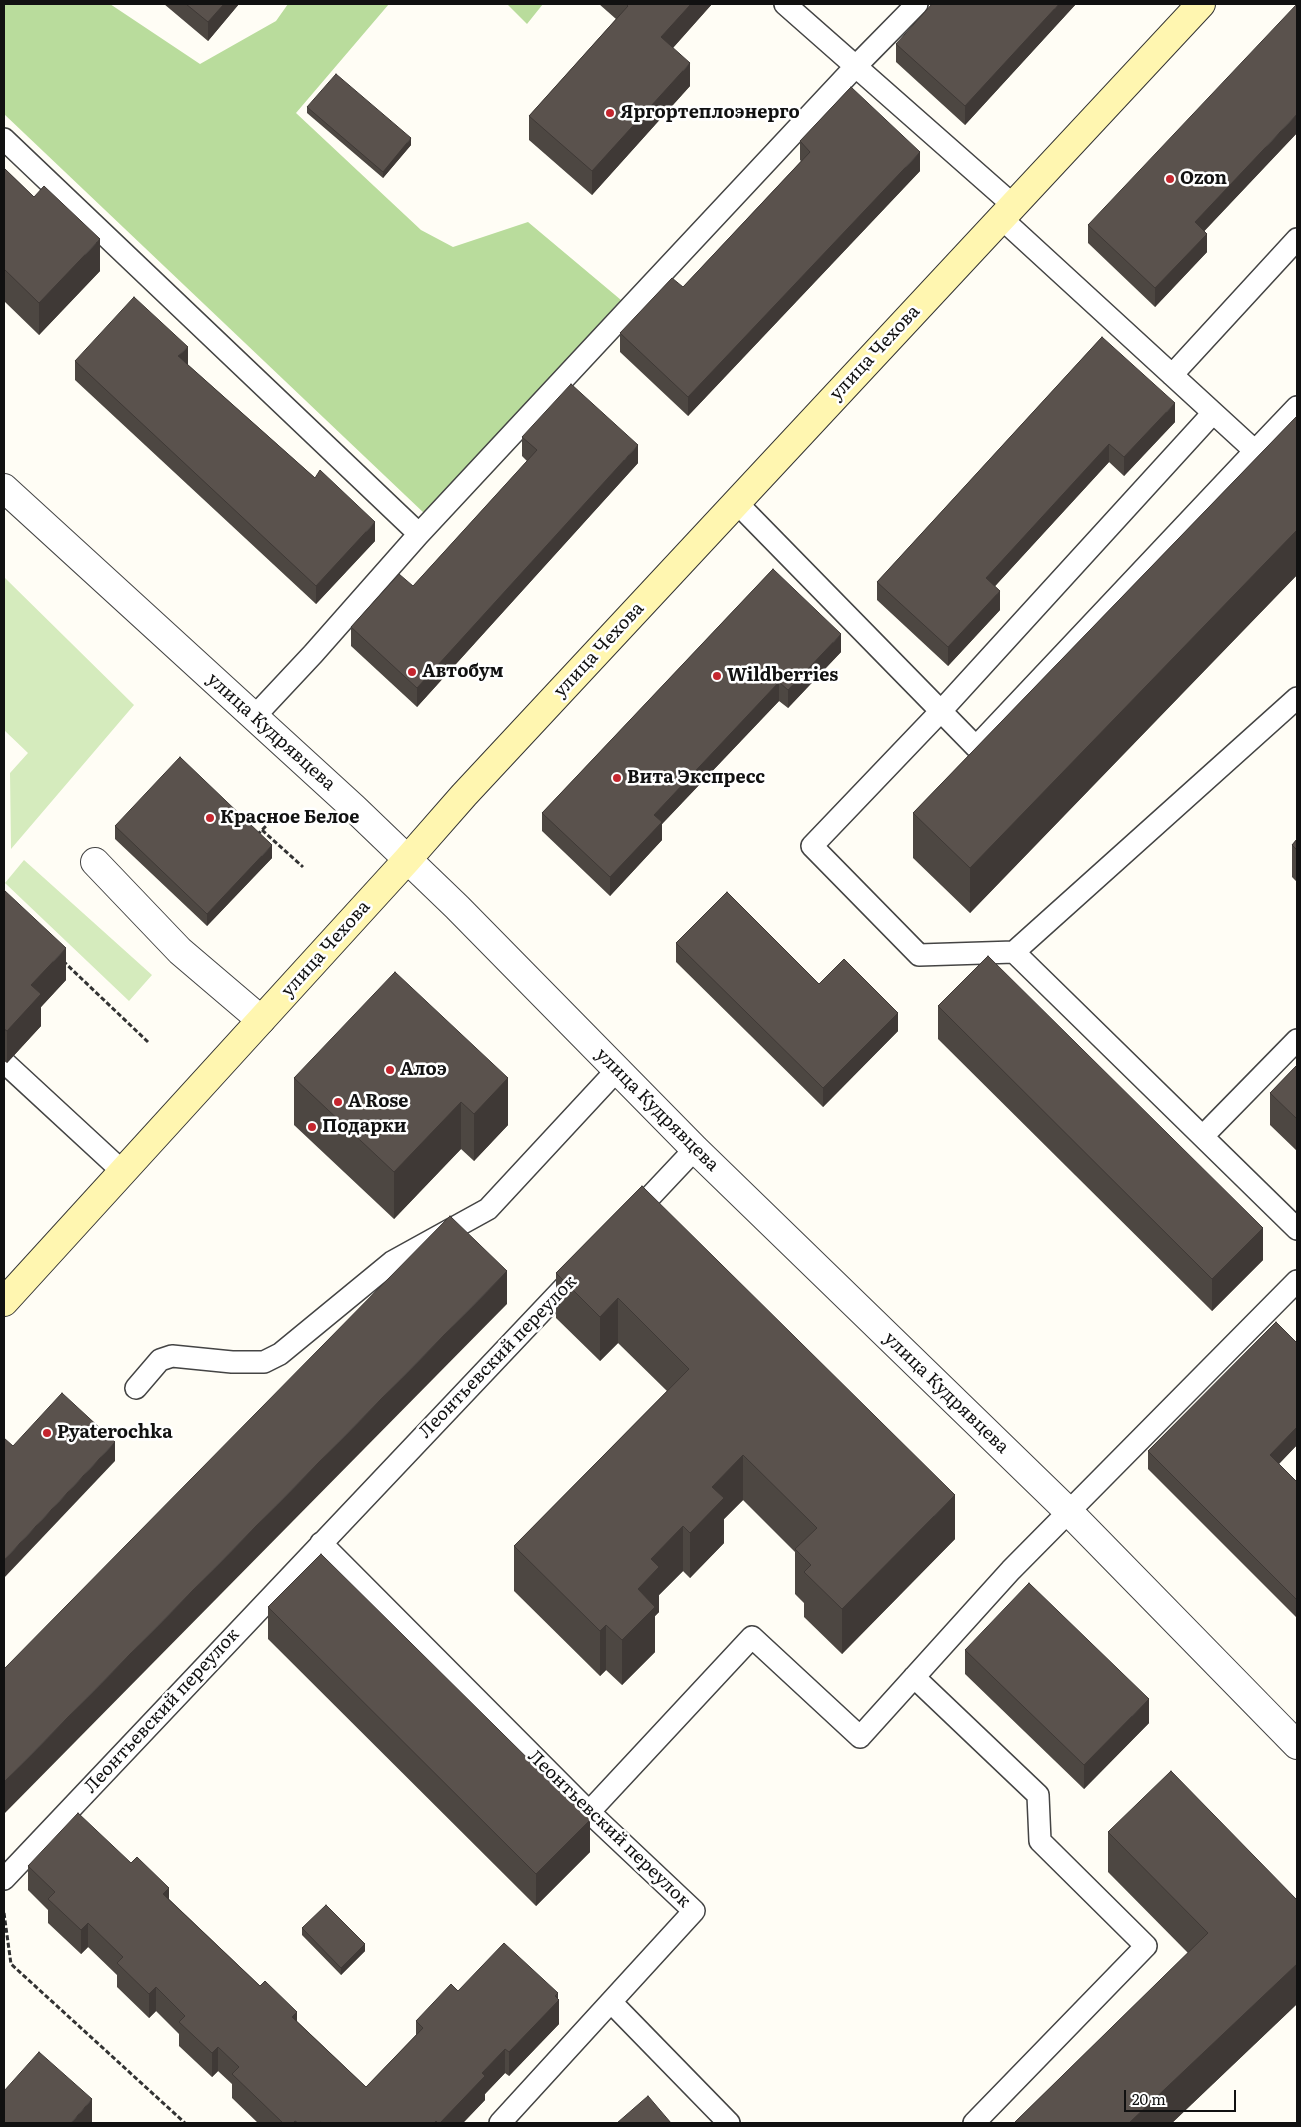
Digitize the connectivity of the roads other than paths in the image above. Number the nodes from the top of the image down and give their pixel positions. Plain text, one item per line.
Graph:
1 (785, 4) edge
2 (918, 4) edge
3 (1201, 4) edge
4 (856, 66) junction
5 (4, 139) edge
6 (1007, 212) junction
7 (1297, 239) edge
8 (1172, 375) junction
9 (1297, 407) edge
10 (1213, 413) junction
11 (1255, 451) junction
12 (4, 488) edge
13 (736, 502) junction
14 (419, 534) junction
15 (1297, 698) edge
16 (941, 711) junction
17 (254, 717) junction
18 (407, 860) junction
19 (95, 862) dead end
20 (1014, 952) junction
21 (261, 1020) junction
22 (1297, 1040) edge
23 (4, 1062) edge
24 (617, 1070) junction
25 (1203, 1136) junction
26 (695, 1149) junction
27 (122, 1172) junction
28 (1297, 1229) edge
29 (616, 1232) edge
30 (589, 1261) edge
31 (1297, 1282) edge
32 (4, 1302) edge
33 (136, 1388) dead end
34 (1068, 1511) junction
35 (321, 1543) junction
36 (914, 1677) junction
37 (1297, 1745) edge
38 (588, 1812) junction
39 (4, 1879) edge
40 (611, 2002) junction
41 (500, 2123) edge
42 (729, 2123) edge
43 (974, 2123) edge

1 - 4 lane
2 - 4 lane
3 - 6 street, улица Чехова
4 - 6 lane
4 - 14 lane
5 - 14 lane
6 - 8 lane
6 - 13 street, улица Чехова
7 - 8 lane
8 - 10 lane
9 - 11 lane
10 - 11 lane
10 - 16 lane
11 - 16 lane
12 - 17 street, улица Кудрявцева
13 - 16 lane
13 - 18 street, улица Чехова
14 - 17 lane
15 - 20 lane
16 - 20 lane
17 - 18 street, улица Кудрявцева
18 - 21 street, улица Чехова
18 - 24 street, улица Кудрявцева
19 - 21 street
20 - 25 lane
21 - 27 street, улица Чехова
22 - 25 lane
23 - 27 lane
24 - 26 street, улица Кудрявцева
24 - 33 lane
25 - 28 lane
26 - 29 lane
26 - 34 street, улица Кудрявцева
27 - 32 street, улица Чехова
30 - 35 lane, Леонтьевский переулок
31 - 34 lane
34 - 36 lane
34 - 37 street, улица Кудрявцева
35 - 38 lane, Леонтьевский переулок
35 - 39 lane, Леонтьевский переулок
36 - 38 lane
36 - 43 lane
38 - 40 lane, Леонтьевский переулок
40 - 41 lane, Леонтьевский переулок
40 - 42 lane

